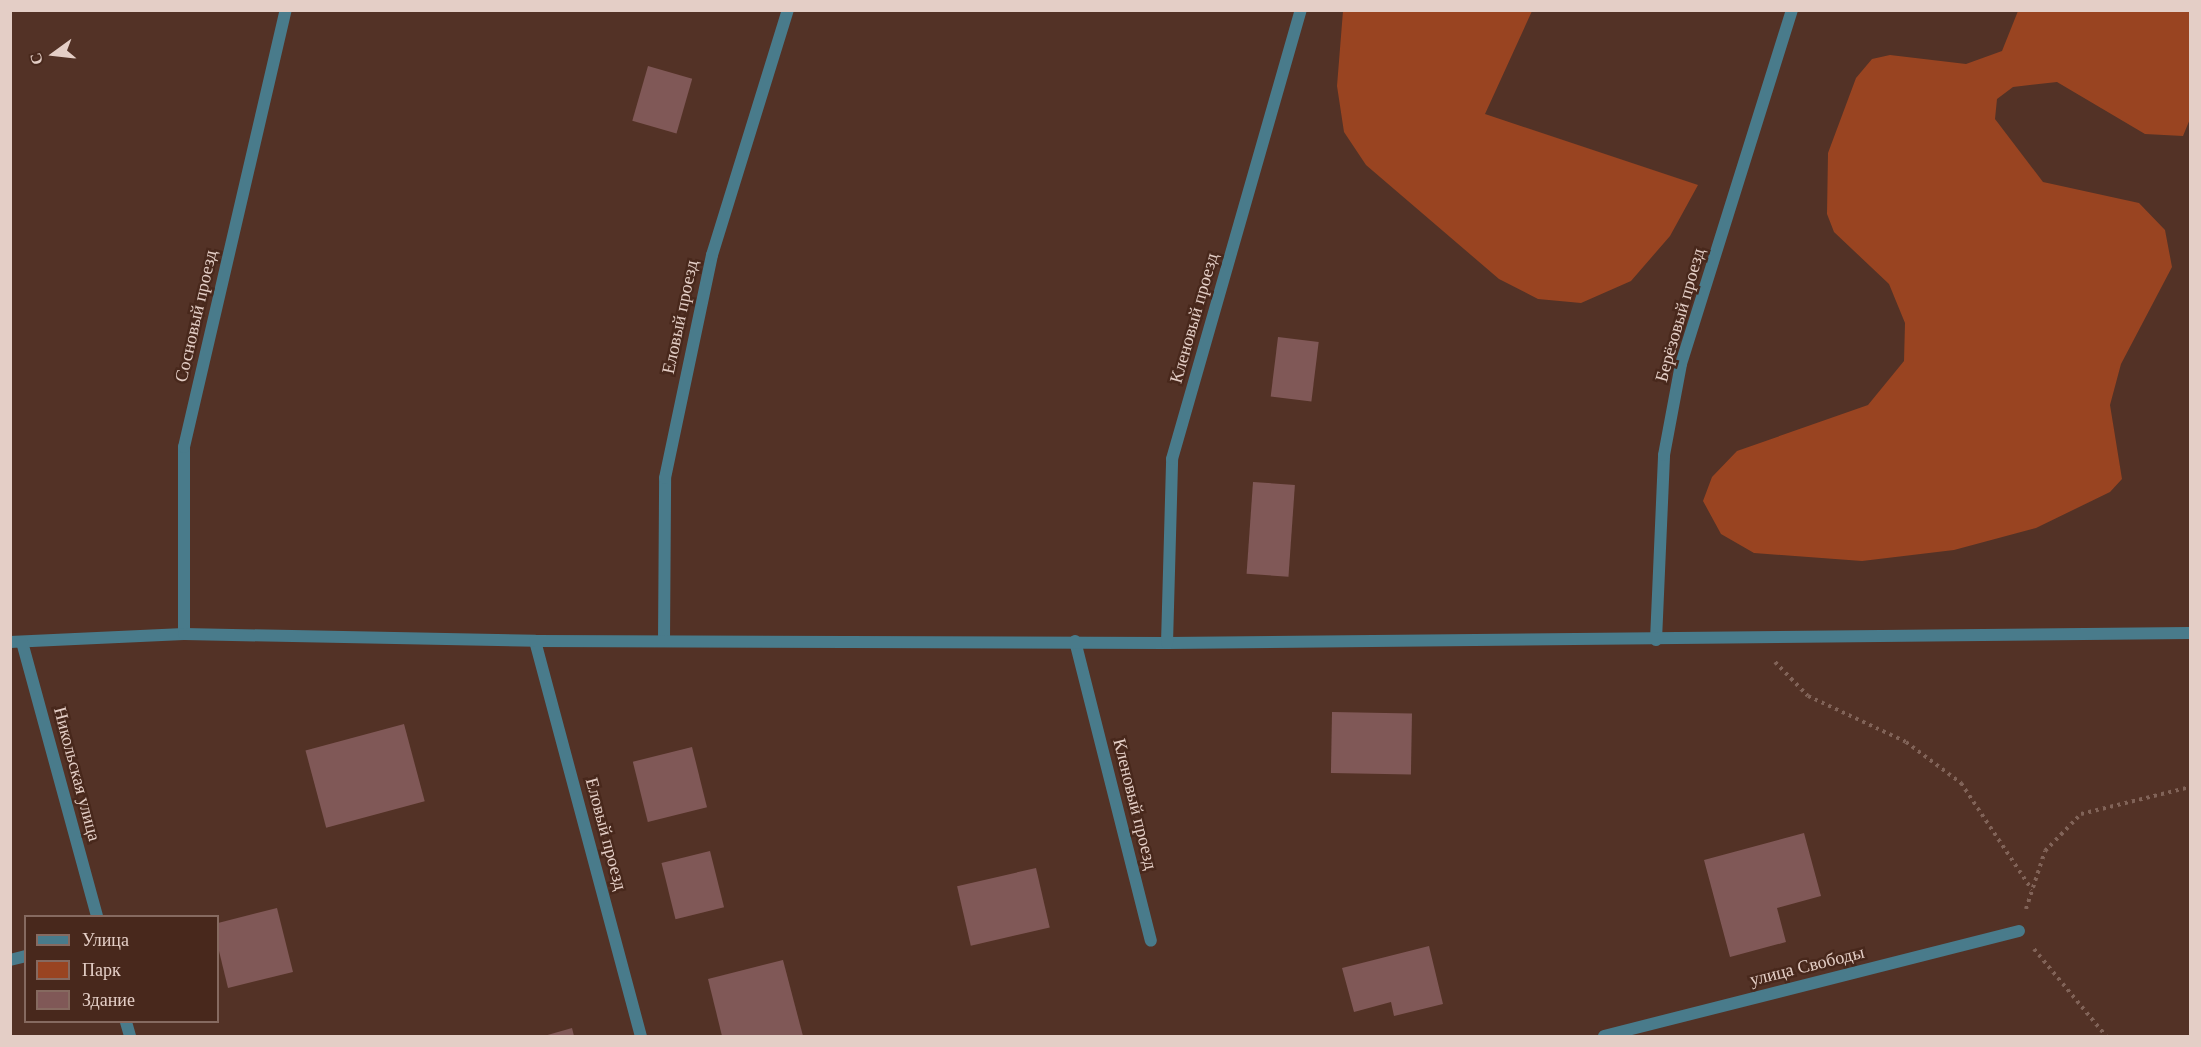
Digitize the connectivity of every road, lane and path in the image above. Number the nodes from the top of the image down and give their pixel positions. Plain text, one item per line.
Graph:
1 (788, 10) edge
2 (1301, 10) edge
3 (1792, 10) edge
4 (283, 13) edge
5 (2190, 633) edge
6 (184, 634) junction
7 (1752, 639) junction
8 (664, 640) junction
9 (1656, 640) junction
10 (535, 641) junction
11 (1075, 641) junction
12 (16, 642) edge
13 (1167, 643) junction
14 (2190, 787) edge
15 (2032, 890) junction
16 (98, 915) edge
17 (2019, 931) junction
18 (1151, 941) dead end
19 (641, 1036) edge
20 (1604, 1036) edge
21 (2106, 1036) edge

1 - 8 street, Еловый проезд
2 - 13 street, Кленовый проезд
3 - 9 street, Берёзовый проезд
4 - 6 street, Сосновый проезд
5 - 7 street
6 - 10 street
6 - 12 street
7 - 9 street
7 - 15 path
8 - 10 street
8 - 11 street
9 - 13 street
10 - 19 street, Еловый проезд
11 - 13 street
11 - 18 street, Кленовый проезд
12 - 16 street, Никольская улица
14 - 15 path
15 - 17 path
17 - 20 street, улица Свободы
17 - 21 path

